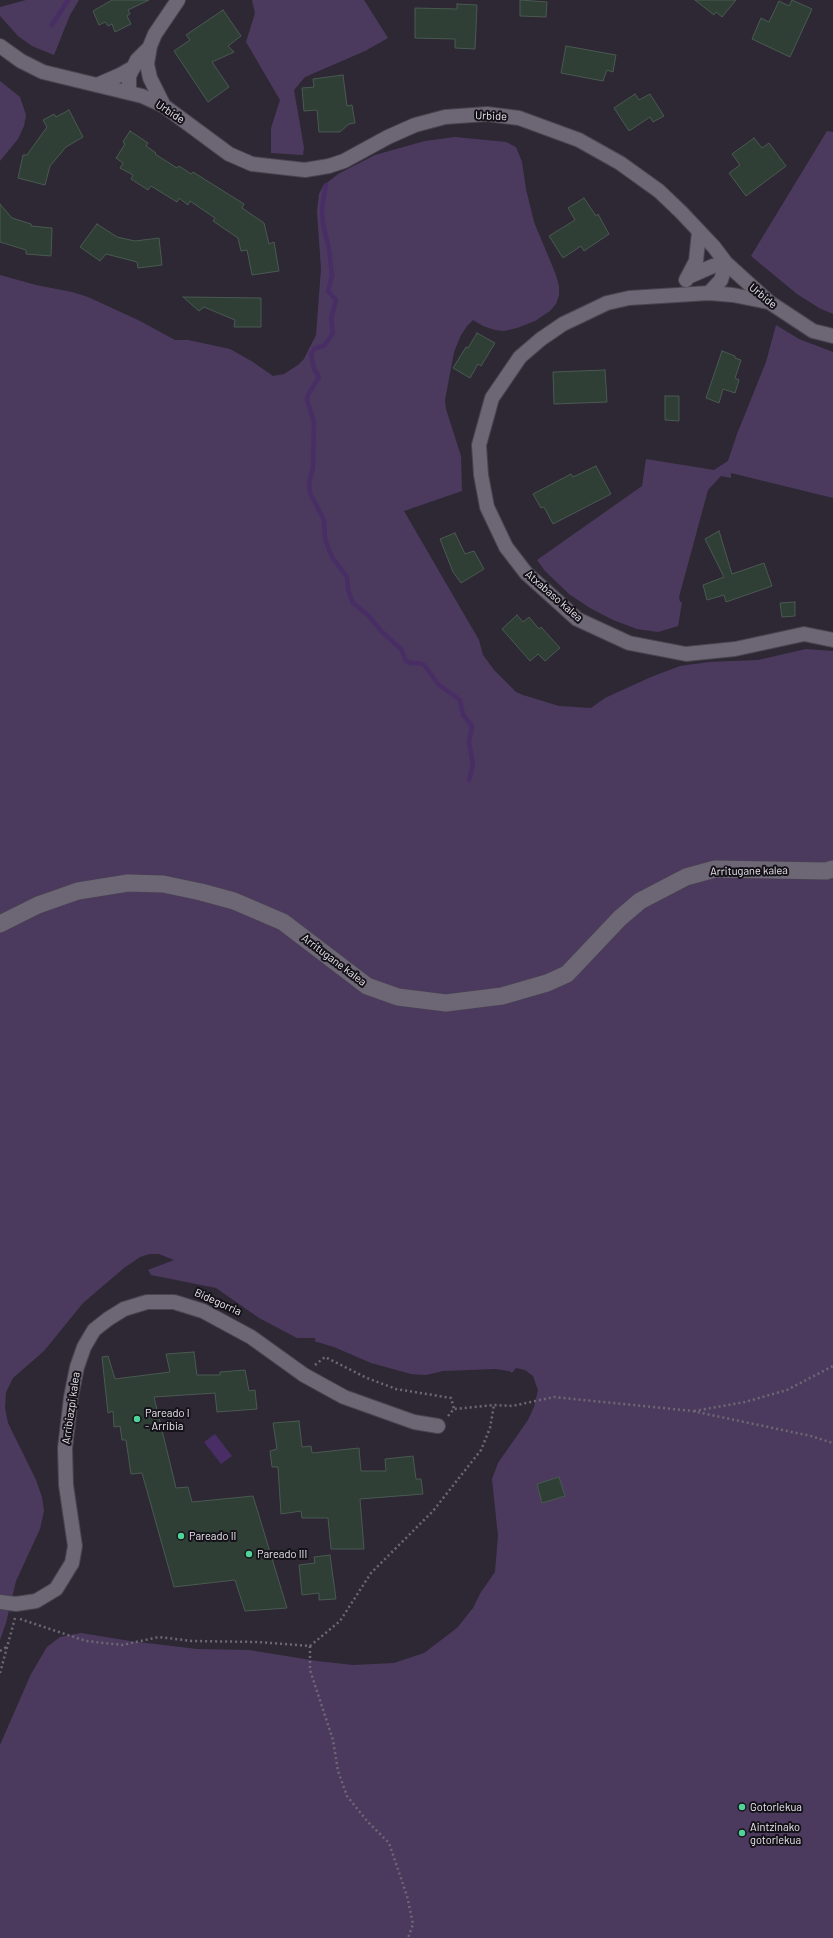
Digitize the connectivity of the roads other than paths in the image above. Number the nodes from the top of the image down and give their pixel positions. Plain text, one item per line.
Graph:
1 (178, 0) edge
2 (0, 46) edge
3 (150, 46) junction
4 (134, 67) junction
5 (149, 70) junction
6 (102, 85) junction
7 (129, 92) junction
8 (164, 106) junction
9 (699, 232) junction
10 (726, 263) junction
11 (688, 277) junction
12 (709, 293) junction
13 (671, 294) junction
14 (769, 302) junction
15 (833, 336) edge
16 (833, 640) edge
17 (833, 869) edge
18 (0, 924) edge
19 (438, 1426) dead end
20 (0, 1602) edge

1 - 3 street
2 - 6 street, Urbide
3 - 4 street
3 - 5 street
4 - 6 street
4 - 7 street
5 - 7 street
5 - 8 street
6 - 7 street, Urbide
7 - 8 street, Urbide
8 - 9 street, Urbide
9 - 10 street, Urbide
9 - 11 street
10 - 11 street
10 - 12 street
10 - 14 street, Urbide
11 - 13 street
12 - 13 street, Atxabaso kalea
12 - 14 street, Atxabaso kalea
13 - 16 street, Atxabaso kalea
14 - 15 street, Urbide
17 - 18 street, Arritugane kalea
19 - 20 street, Arribiazpi kalea

